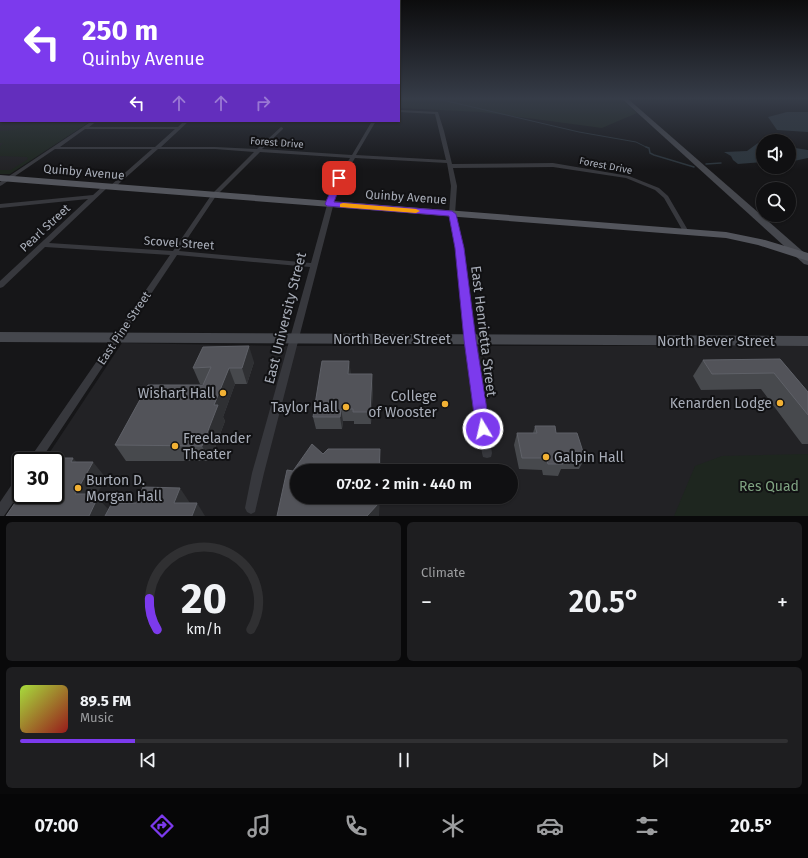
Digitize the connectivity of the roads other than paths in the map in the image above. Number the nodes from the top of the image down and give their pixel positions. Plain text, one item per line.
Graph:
1 (93, 122) edge
2 (186, 122) edge
3 (373, 122) edge
4 (440, 122) edge
5 (652, 122) edge
6 (84, 128) junction
7 (179, 128) junction
8 (281, 128) dead end
9 (55, 148) junction
10 (158, 148) junction
11 (258, 150) junction
12 (351, 156) junction
13 (449, 164) junction
14 (5, 178) edge
15 (0, 184) edge
16 (108, 187) junction
17 (214, 195) junction
18 (94, 197) junction
19 (329, 204) junction
20 (0, 206) edge
21 (452, 214) junction
22 (686, 232) junction
23 (44, 245) junction
24 (173, 253) junction
25 (797, 253) junction
26 (808, 257) edge
27 (808, 262) edge
28 (312, 265) junction
29 (0, 277) edge
30 (8, 277) junction
31 (0, 285) edge
32 (0, 337) edge
33 (118, 337) junction
34 (294, 338) junction
35 (470, 340) junction
36 (808, 341) edge
37 (40, 452) edge
38 (487, 453) dead end
39 (12, 494) edge
40 (251, 508) dead end
41 (0, 512) edge

1 - 6 street
2 - 7 street, Pearl Street
3 - 12 street, East University Street
4 - 13 street, East Henrietta Street
5 - 25 main road
6 - 7 street
6 - 9 street
7 - 10 street, Pearl Street
8 - 11 street, East Pine Street
9 - 10 street, Forest Drive
9 - 14 street
10 - 11 street, Forest Drive
10 - 16 street, Pearl Street
11 - 12 street, Forest Drive
11 - 17 street, East Pine Street
12 - 13 street, Forest Drive
12 - 19 street, East University Street
13 - 21 street, East Henrietta Street
13 - 22 street, Forest Drive
14 - 15 street
14 - 16 main road, Quinby Avenue
16 - 17 main road, Quinby Avenue
16 - 18 street, Pearl Street
17 - 19 main road, Quinby Avenue
17 - 24 street, East Pine Street
18 - 20 street
18 - 23 street, Pearl Street
19 - 21 main road, Quinby Avenue
19 - 28 street, East University Street
21 - 22 main road, Quinby Avenue
21 - 35 street, East Henrietta Street
22 - 25 main road, Quinby Avenue
23 - 24 street, Scovel Street
23 - 30 street, Pearl Street
24 - 28 street, Scovel Street
24 - 33 street, East Pine Street
25 - 26 main road, Quinby Avenue
25 - 27 main road
28 - 34 street, East University Street
29 - 30 street
30 - 31 street, Pearl Street
32 - 33 main road, North Bever Street
33 - 34 main road, North Bever Street
33 - 37 street, East Pine Street
34 - 35 main road, North Bever Street
34 - 40 street, East University Street
35 - 36 main road, North Bever Street
35 - 38 street, East Henrietta Street
39 - 41 street

